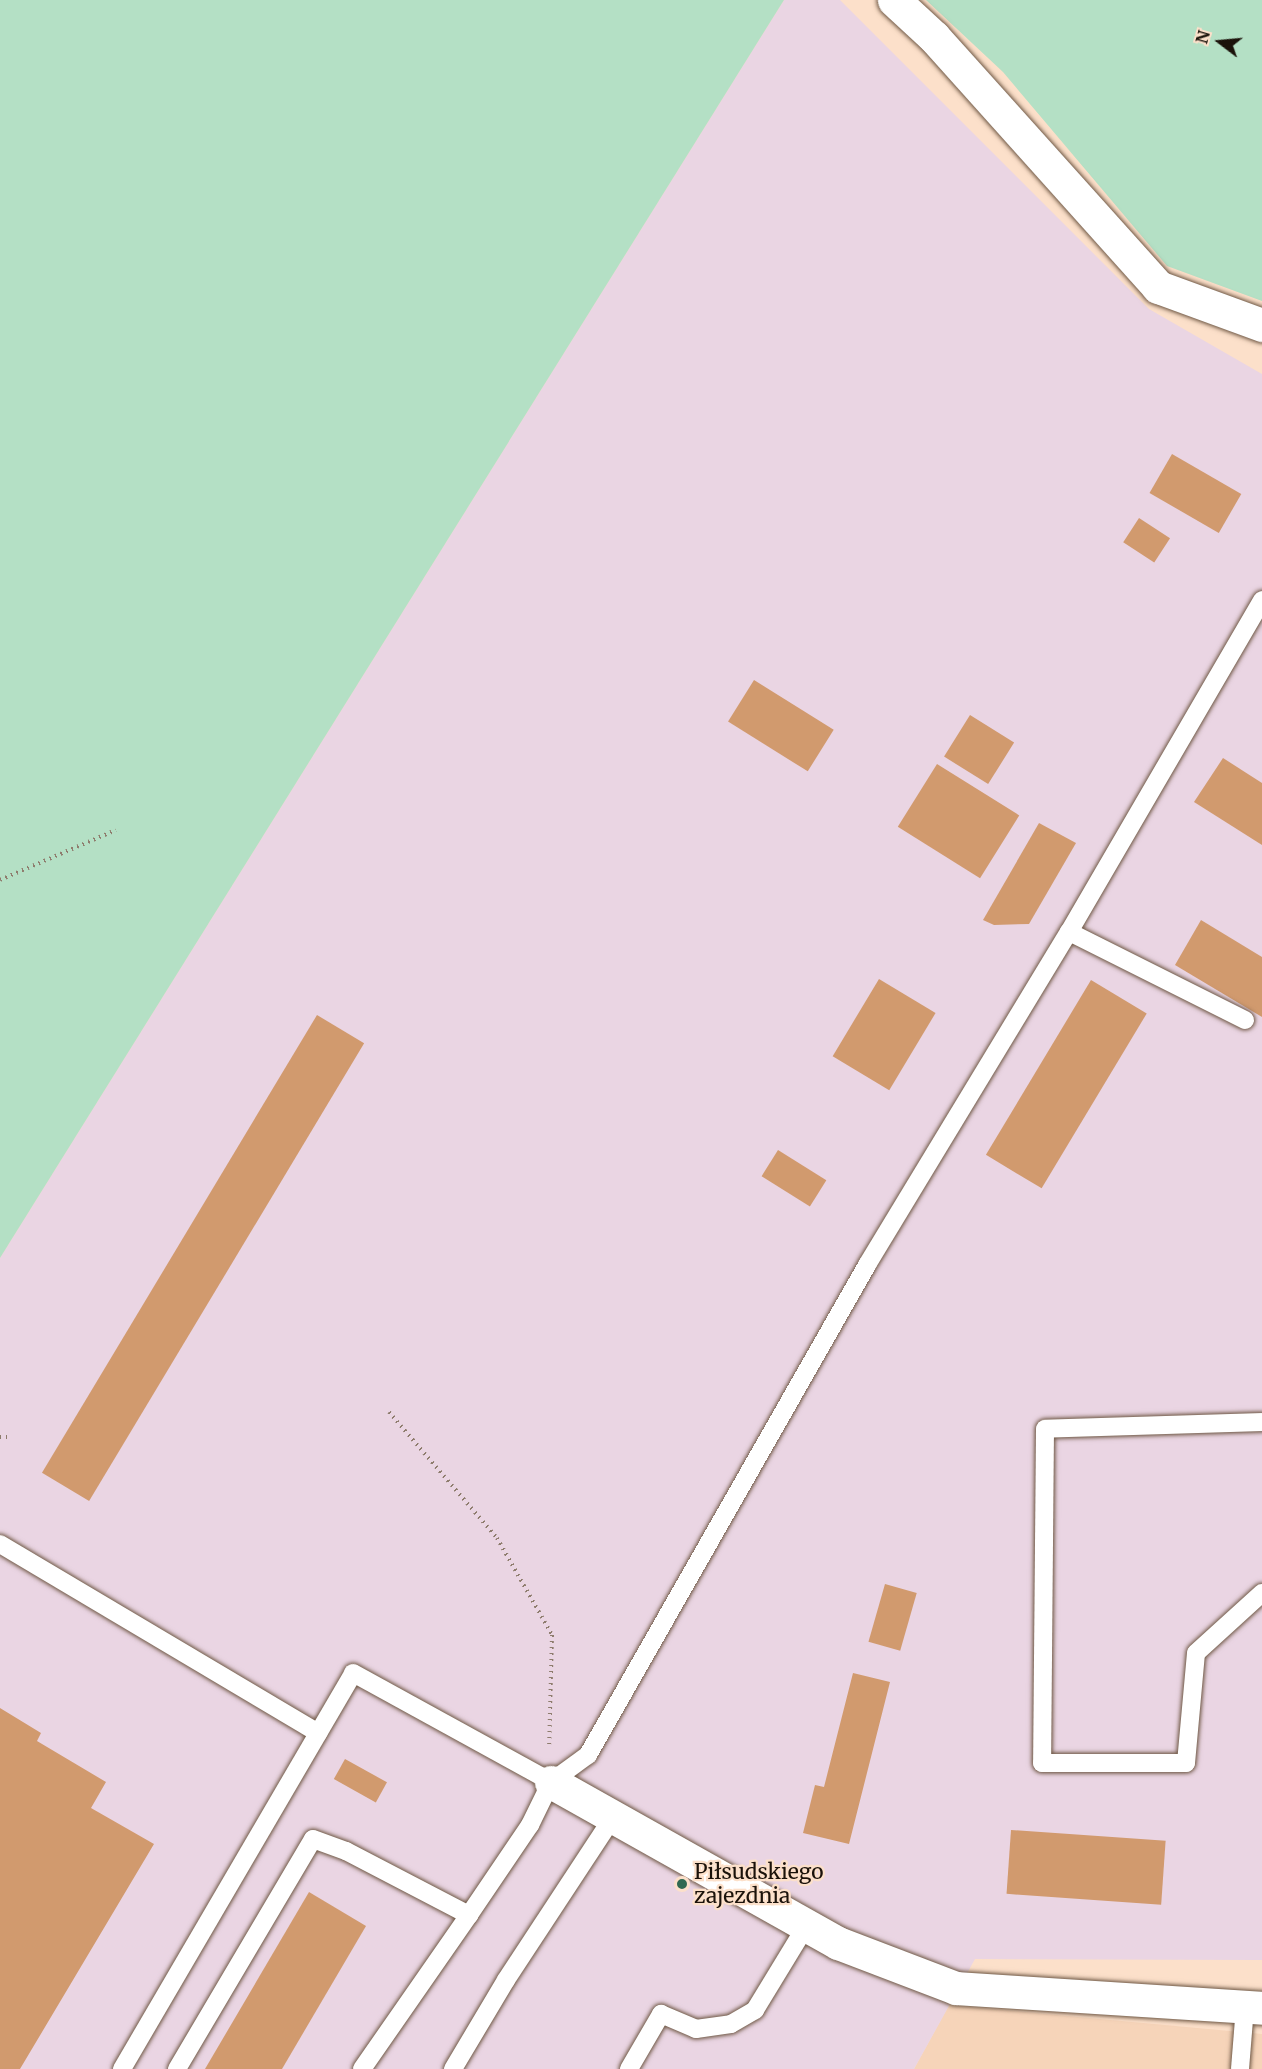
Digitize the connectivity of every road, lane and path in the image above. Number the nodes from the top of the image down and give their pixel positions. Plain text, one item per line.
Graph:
1 (894, 0) edge
2 (1262, 325) edge
3 (1262, 600) edge
4 (116, 830) dead end
5 (0, 880) edge
6 (1069, 932) junction
7 (1245, 1020) dead end
8 (389, 1412) dead end
9 (1262, 1422) edge
10 (0, 1437) edge
11 (9, 1437) dead end
12 (0, 1544) edge
13 (1262, 1593) edge
14 (318, 1733) junction
15 (551, 1782) junction
16 (613, 1817) junction
17 (470, 1916) junction
18 (806, 1926) junction
19 (1253, 2007) edge
20 (122, 2069) edge
21 (177, 2069) edge
22 (362, 2069) edge
23 (453, 2069) edge
24 (628, 2069) edge
25 (1240, 2069) edge

1 - 2 street
3 - 6 lane
4 - 5 path
6 - 7 lane
6 - 15 lane
8 - 15 path
9 - 13 lane
10 - 11 path
12 - 14 lane
14 - 15 lane
14 - 20 lane
15 - 16 street
15 - 17 lane
16 - 18 street
16 - 23 lane
17 - 21 lane
17 - 22 lane
18 - 19 street
18 - 24 lane
19 - 25 lane

